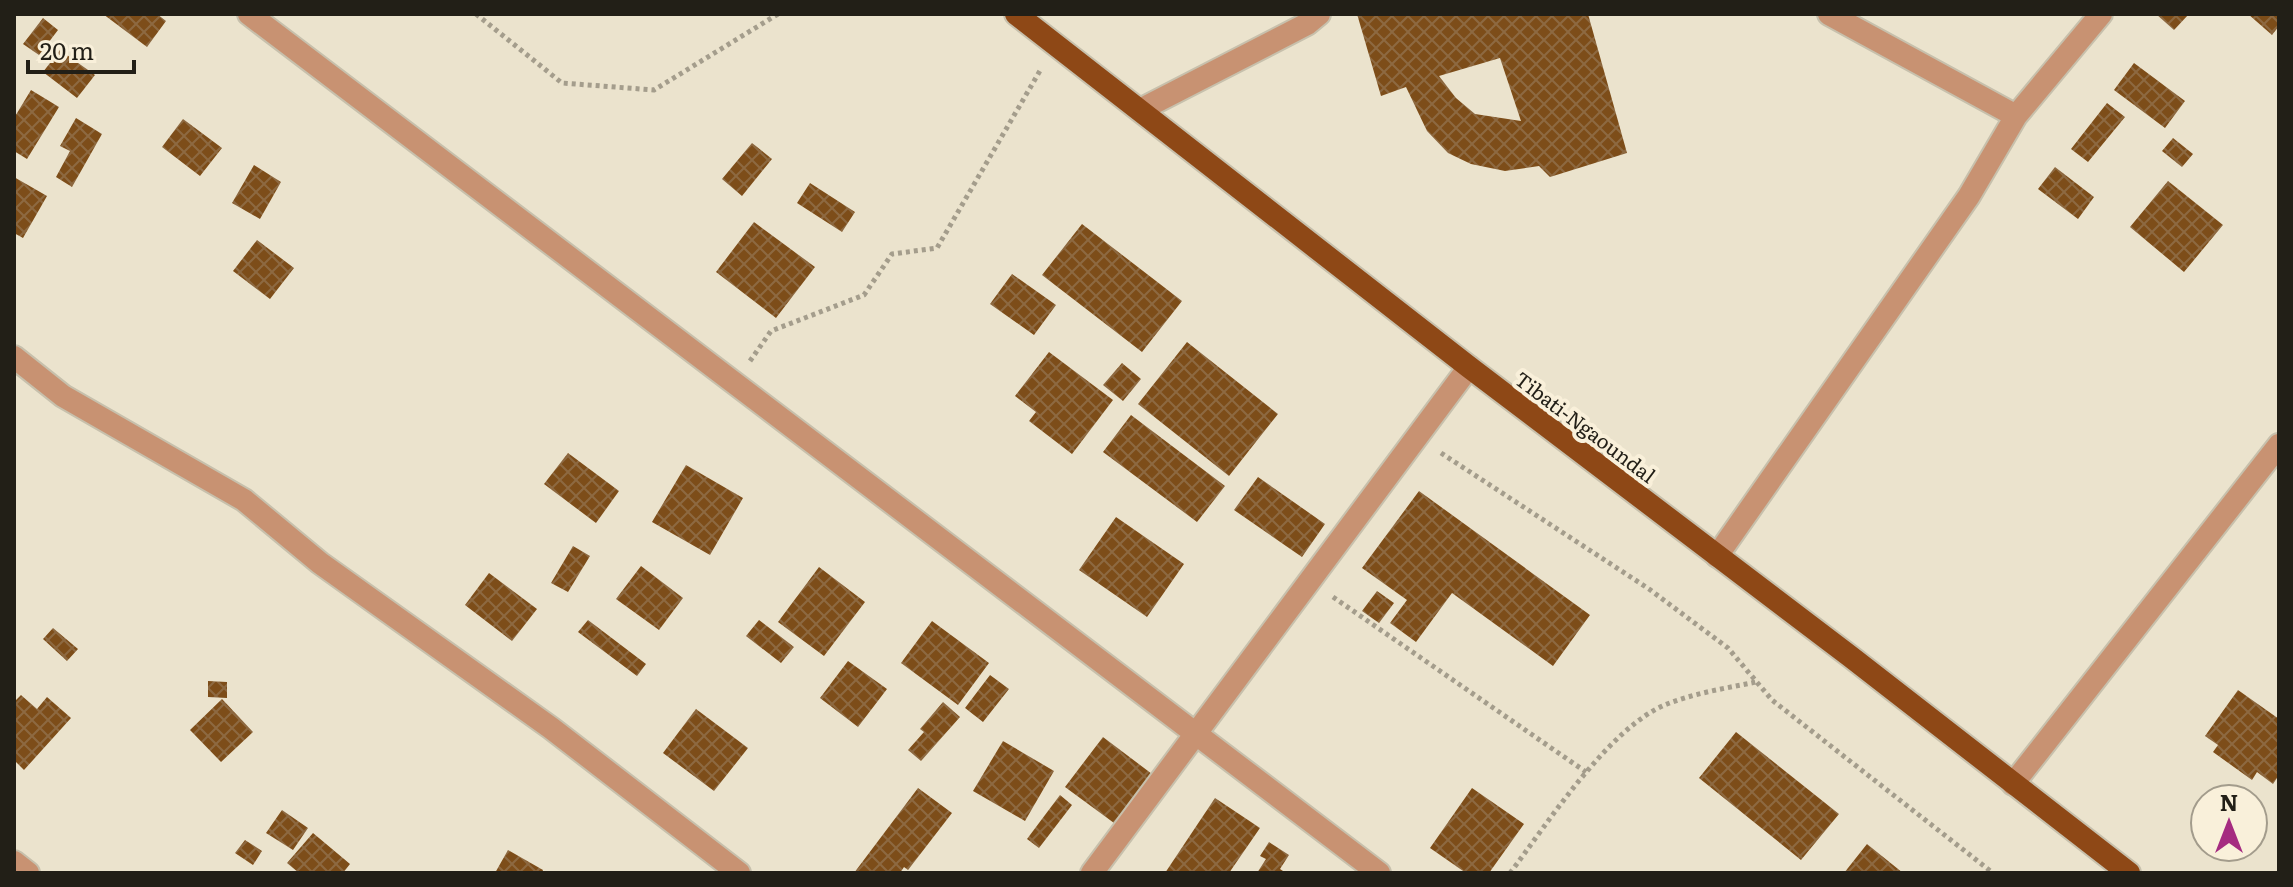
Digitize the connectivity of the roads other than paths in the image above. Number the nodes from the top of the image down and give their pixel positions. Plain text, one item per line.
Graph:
1 (249, 14) edge
2 (1016, 14) edge
3 (1319, 14) edge
4 (1829, 14) edge
5 (2101, 14) edge
6 (1140, 110) junction
7 (2016, 116) junction
8 (14, 357) edge
9 (1469, 367) junction
10 (2279, 445) edge
11 (1717, 556) junction
12 (1196, 734) junction
13 (2013, 784) junction
14 (14, 862) edge
15 (28, 873) edge
16 (739, 873) edge
17 (1092, 873) edge
18 (1379, 873) edge
19 (2129, 873) edge

1 - 12 street
2 - 6 highway, Tibati-Ngaoundal
3 - 6 street
4 - 7 street
5 - 7 street
6 - 9 highway, Tibati-Ngaoundal
7 - 11 street
8 - 16 street
9 - 11 highway, Tibati-Ngaoundal
9 - 12 street
10 - 13 street
11 - 13 highway, Tibati-Ngaoundal
12 - 17 street
12 - 18 street
13 - 19 highway, Tibati-Ngaoundal
14 - 15 street

